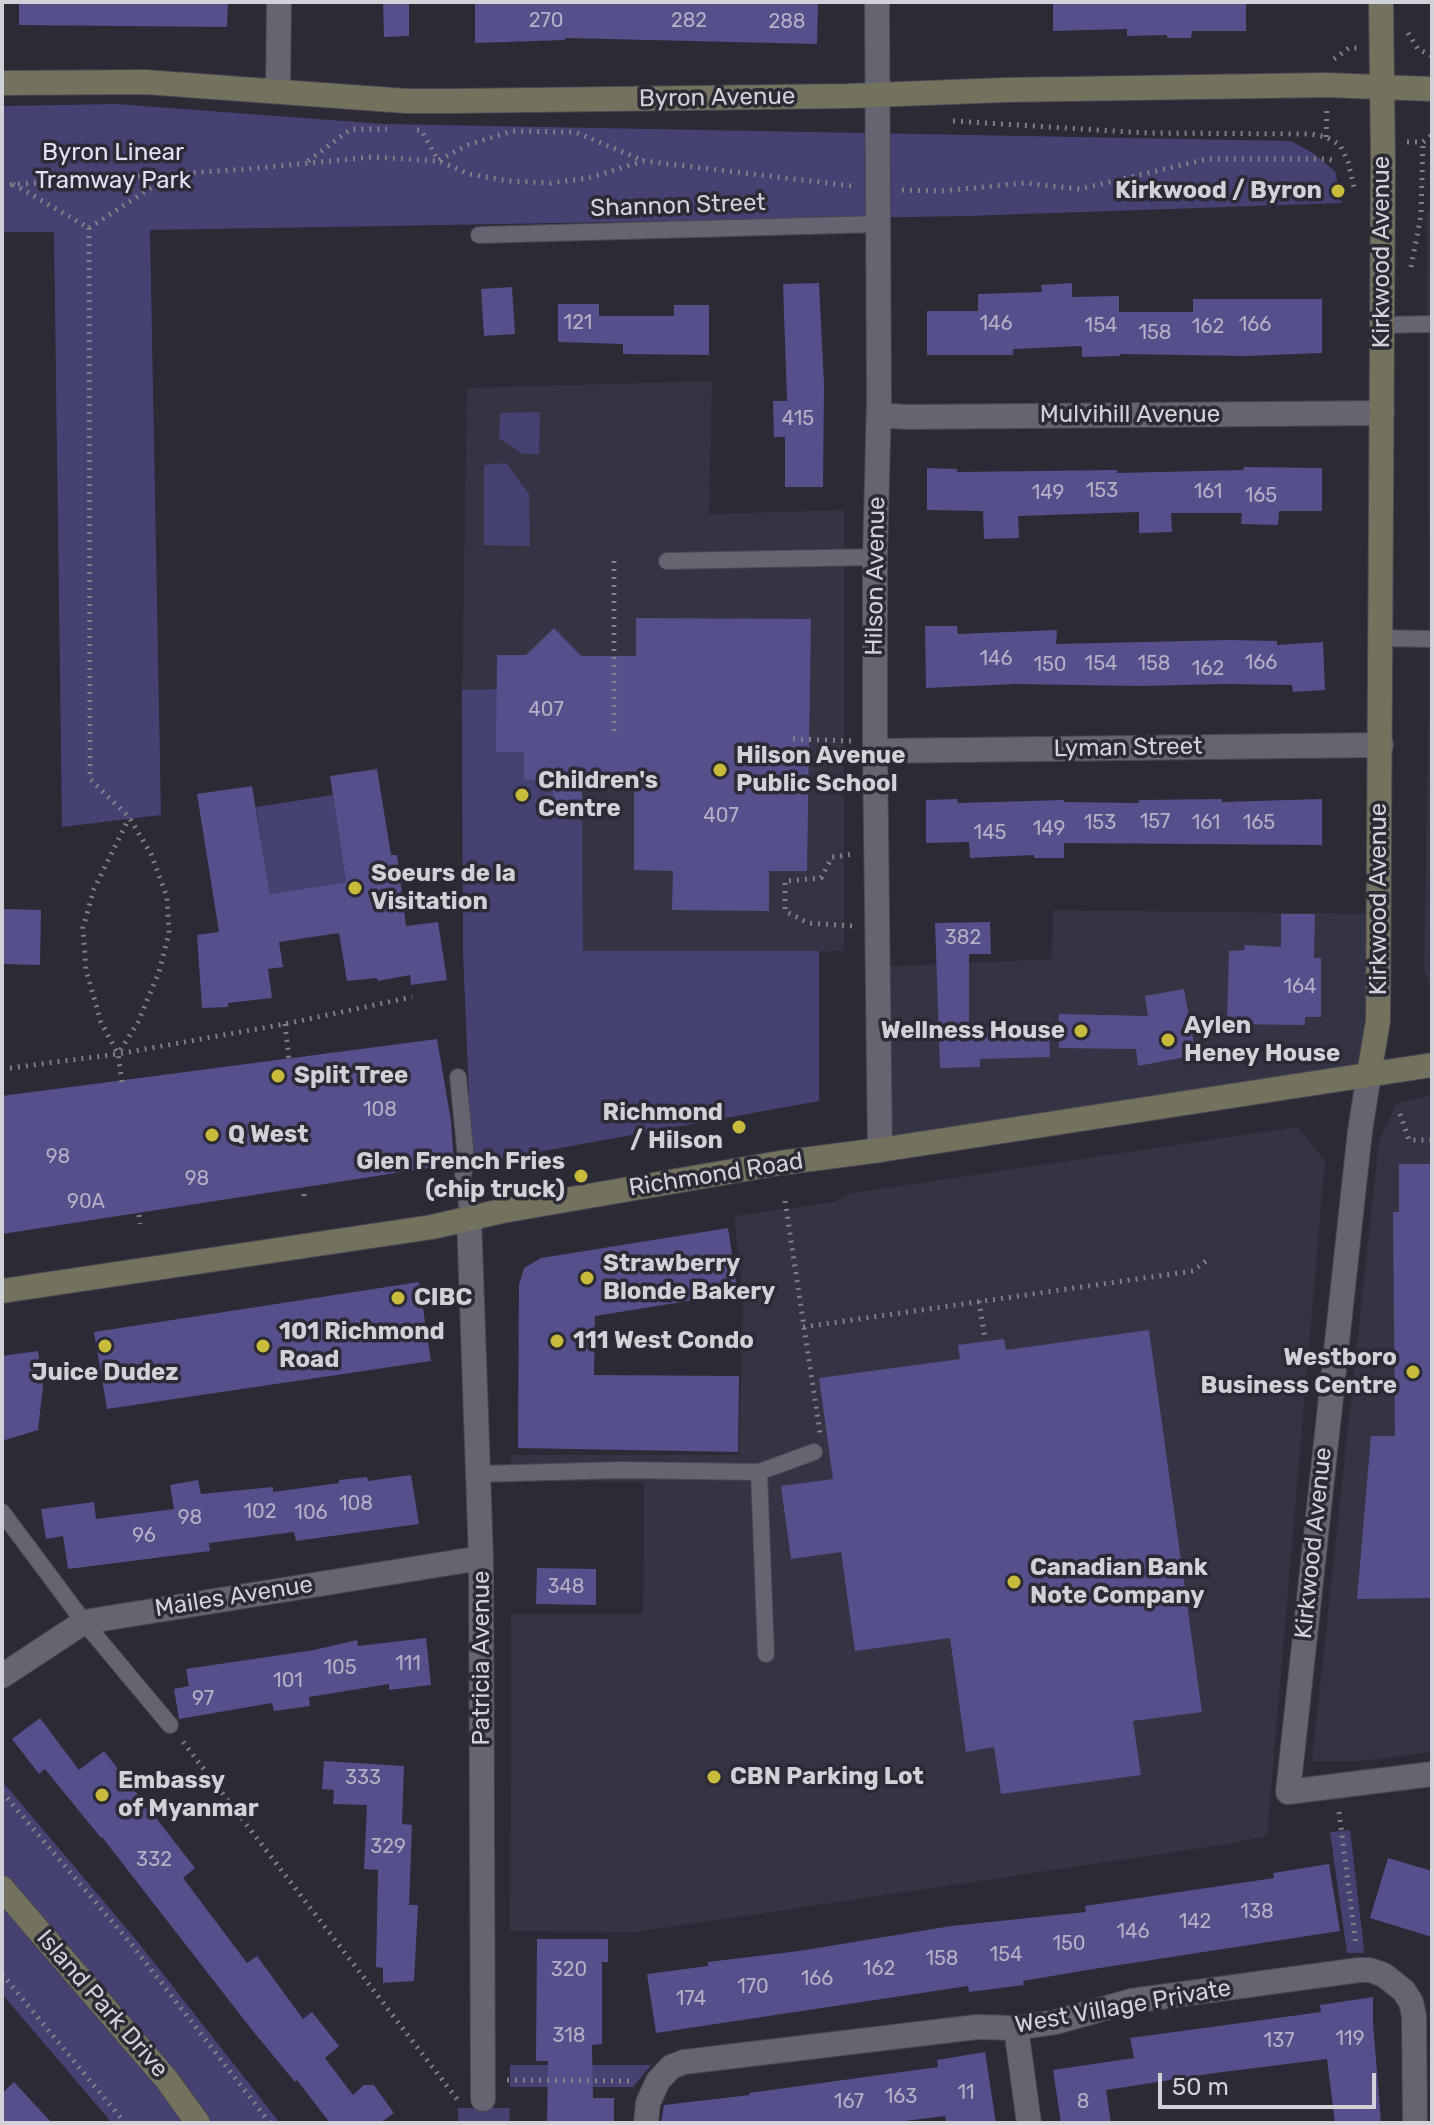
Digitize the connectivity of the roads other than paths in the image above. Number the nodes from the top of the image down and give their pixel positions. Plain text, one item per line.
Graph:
1 (279, 2) edge
2 (877, 2) edge
3 (1381, 2) edge
4 (2, 83) edge
5 (1381, 85) junction
6 (1432, 89) edge
7 (278, 90) junction
8 (879, 95) junction
9 (878, 224) junction
10 (479, 235) dead end
11 (1432, 324) edge
12 (1381, 325) junction
13 (1382, 413) junction
14 (879, 415) junction
15 (875, 557) junction
16 (667, 561) dead end
17 (1380, 638) junction
18 (1432, 639) edge
19 (1381, 745) junction
20 (875, 746) junction
21 (1432, 1065) edge
22 (1369, 1074) junction
23 (458, 1077) dead end
24 (880, 1150) junction
25 (469, 1218) junction
26 (2, 1291) edge
27 (814, 1452) dead end
28 (759, 1472) junction
29 (479, 1474) junction
30 (2, 1512) edge
31 (481, 1558) junction
32 (84, 1622) junction
33 (766, 1654) dead end
34 (2, 1676) edge
35 (170, 1725) road end
36 (1432, 1774) edge
37 (2, 1888) edge
38 (1016, 2028) junction
39 (476, 2095) road end
40 (198, 2123) edge
41 (646, 2123) edge
42 (1029, 2123) edge
43 (1415, 2123) edge

1 - 7 street
2 - 8 street, Hilson Avenue
3 - 5 main road, Kirkwood Avenue
4 - 7 main road, Byron Avenue
5 - 6 main road, Byron Avenue
5 - 8 main road, Byron Avenue
5 - 12 main road, Kirkwood Avenue
7 - 8 main road, Byron Avenue
8 - 9 street, Hilson Avenue
9 - 10 lane, Shannon Street
9 - 14 street, Hilson Avenue
11 - 12 lane
12 - 13 main road, Kirkwood Avenue
13 - 14 street, Mulvihill Avenue
13 - 17 main road, Kirkwood Avenue
14 - 15 street, Hilson Avenue
15 - 16 lane
15 - 20 street, Hilson Avenue
17 - 18 lane
17 - 19 main road, Kirkwood Avenue
19 - 20 street, Lyman Street
19 - 22 main road, Kirkwood Avenue
20 - 24 street, Hilson Avenue
21 - 22 main road, Richmond Road
22 - 24 main road, Richmond Road
22 - 36 street, Kirkwood Avenue
23 - 25 lane
24 - 25 main road, Richmond Road
25 - 26 main road, Richmond Road
25 - 29 street, Patricia Avenue
27 - 28 lane
28 - 29 lane
28 - 33 lane
29 - 31 street, Patricia Avenue
30 - 32 lane
31 - 32 street, Mailes Avenue
31 - 39 street, Patricia Avenue
32 - 34 street, Mailes Avenue
32 - 35 lane
37 - 40 main road, Island Park Drive
38 - 41 street, West Village Private
38 - 42 street
38 - 43 street, West Village Private

